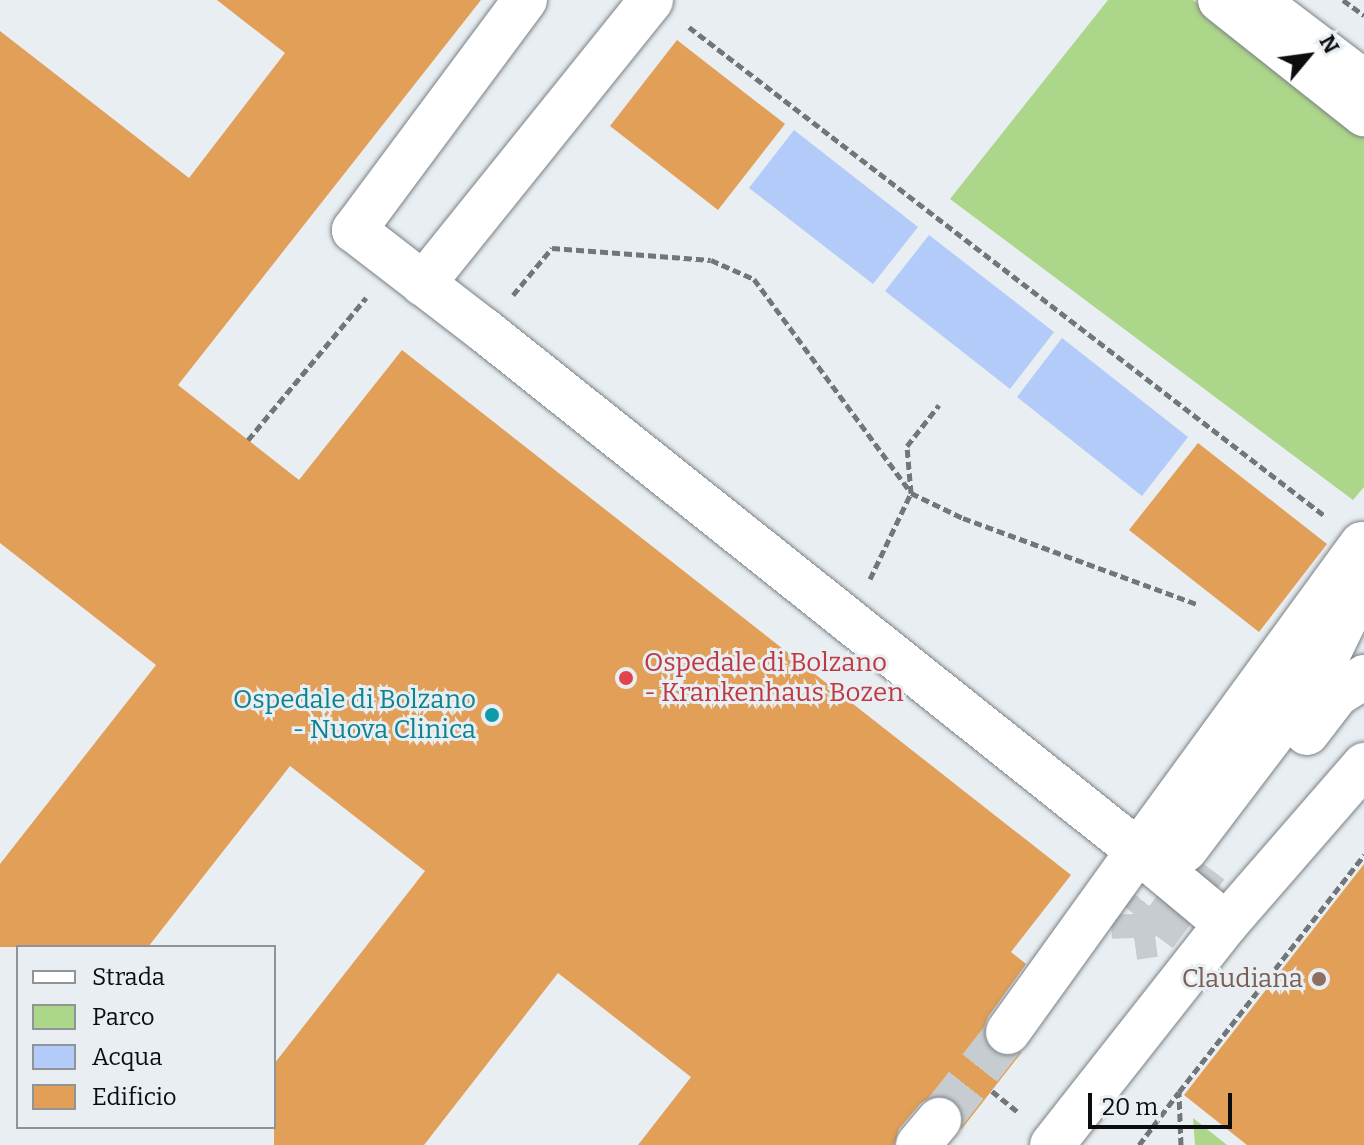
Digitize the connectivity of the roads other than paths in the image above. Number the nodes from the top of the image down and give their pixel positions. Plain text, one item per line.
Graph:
1 (525, 0) edge
2 (1220, 0) edge
3 (1256, 0) edge
4 (1292, 0) edge
5 (664, 9) edge
6 (1364, 53) edge
7 (1364, 82) edge
8 (1364, 114) edge
9 (409, 274) junction
10 (1363, 543) edge
11 (1361, 593) edge
12 (1364, 677) edge
13 (1364, 765) edge
14 (1138, 851) junction
15 (1226, 924) junction
16 (1008, 1032) tunnel mouth
17 (1052, 1145) edge

1 - 9 main road
2 - 8 main road
3 - 7 main road
4 - 6 main road
5 - 9 main road
9 - 14 main road
10 - 11 main road
10 - 14 main road
11 - 12 main road
13 - 15 main road
14 - 15 main road
14 - 16 main road
15 - 17 main road

